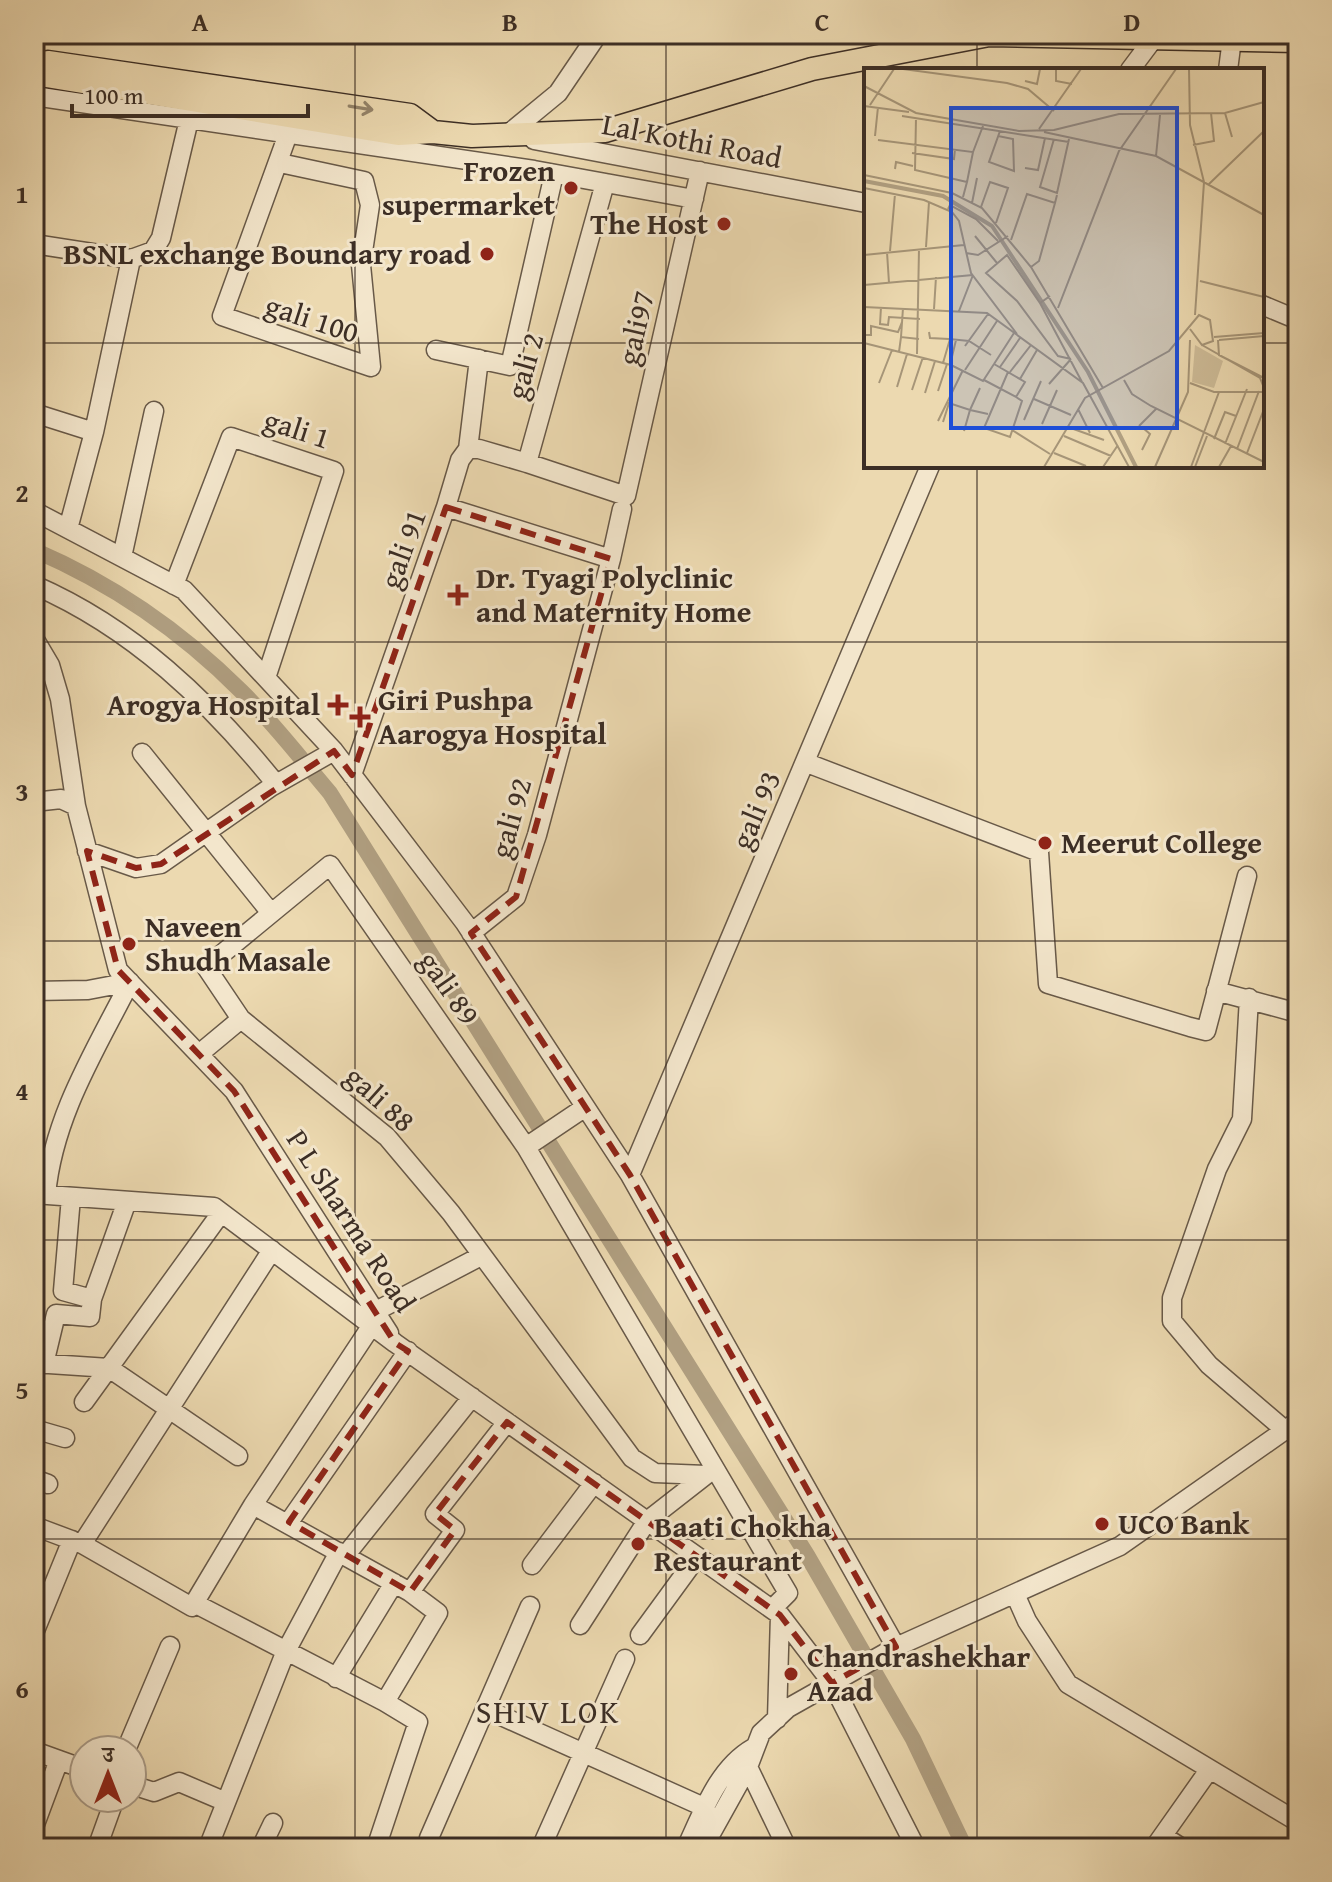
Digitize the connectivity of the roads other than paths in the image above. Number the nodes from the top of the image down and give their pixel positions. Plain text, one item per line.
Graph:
1 (598, 34) edge
2 (1156, 36) edge
3 (1232, 39) junction
4 (1298, 41) edge
5 (34, 61) edge
6 (1132, 68) edge
7 (1228, 68) edge
8 (34, 74) edge
9 (34, 96) edge
10 (193, 101) junction
11 (288, 134) junction
12 (507, 135) junction
13 (280, 163) junction
14 (700, 171) junction
15 (554, 174) junction
16 (605, 183) junction
17 (694, 199) junction
18 (864, 203) edge
19 (34, 244) edge
20 (131, 259) junction
21 (1264, 306) edge
22 (1298, 320) edge
23 (436, 350) dead end
24 (479, 359) junction
25 (154, 411) dead end
26 (34, 413) edge
27 (94, 432) junction
28 (464, 455) junction
29 (527, 463) junction
30 (929, 468) edge
31 (624, 503) junction
32 (446, 507) junction
33 (34, 511) edge
34 (68, 529) junction
35 (122, 557) junction
36 (611, 559) junction
37 (34, 585) edge
38 (174, 585) junction
39 (34, 638) edge
40 (266, 678) junction
41 (142, 753) dead end
42 (332, 753) junction
43 (807, 763) junction
44 (352, 775) junction
45 (276, 784) junction
46 (34, 802) edge
47 (76, 806) junction
48 (206, 835) junction
49 (87, 851) junction
50 (1247, 876) dead end
51 (271, 913) junction
52 (471, 933) junction
53 (130, 982) junction
54 (34, 991) edge
55 (1216, 991) junction
56 (1249, 998) junction
57 (1298, 1013) edge
58 (241, 1019) junction
59 (199, 1054) junction
60 (584, 1108) junction
61 (526, 1147) junction
62 (630, 1175) junction
63 (40, 1194) edge
64 (71, 1197) junction
65 (127, 1201) junction
66 (221, 1213) junction
67 (272, 1250) junction
68 (481, 1256) junction
69 (92, 1299) junction
70 (374, 1318) junction
71 (402, 1347) junction
72 (39, 1363) edge
73 (109, 1368) junction
74 (472, 1397) junction
75 (84, 1402) dead end
76 (169, 1409) junction
77 (507, 1422) junction
78 (1292, 1426) edge
79 (34, 1429) edge
80 (65, 1438) dead end
81 (238, 1456) dead end
82 (594, 1483) junction
83 (253, 1505) junction
84 (647, 1521) junction
85 (289, 1522) junction
86 (34, 1526) edge
87 (77, 1542) junction
88 (342, 1554) junction
89 (697, 1557) junction
90 (532, 1565) dead end
91 (402, 1588) junction
92 (1015, 1594) junction
93 (194, 1603) junction
94 (530, 1606) dead end
95 (776, 1612) junction
96 (580, 1625) dead end
97 (34, 1633) edge
98 (640, 1635) dead end
99 (170, 1646) dead end
100 (889, 1652) junction
101 (285, 1653) junction
102 (625, 1659) dead end
103 (336, 1678) junction
104 (832, 1683) junction
105 (385, 1702) junction
106 (488, 1710) junction
107 (777, 1719) junction
108 (133, 1734) edge
109 (753, 1748) junction
110 (34, 1751) edge
111 (583, 1753) junction
112 (59, 1760) junction
113 (68, 1763) edge
114 (748, 1767) junction
115 (1209, 1770) junction
116 (148, 1790) edge
117 (226, 1802) junction
118 (706, 1808) junction
119 (109, 1814) edge
120 (1298, 1822) edge
121 (273, 1823) dead end
122 (34, 1827) edge
123 (429, 1838) dead end
124 (1159, 1842) edge
125 (97, 1848) edge
126 (208, 1848) edge
127 (261, 1848) edge
128 (376, 1848) edge
129 (541, 1848) edge
130 (686, 1848) edge
131 (703, 1848) edge
132 (787, 1848) edge
133 (916, 1848) edge
134 (1182, 1848) edge

1 - 12 street
2 - 3 main road
2 - 6 street
2 - 12 main road
3 - 4 main road
3 - 7 street
5 - 10 main road
8 - 10 main road
9 - 10 street
10 - 11 street
10 - 12 main road
10 - 20 street
11 - 13 street, gali 100
11 - 15 street
12 - 14 street, Lal Kothi Road
13 - 13 street, gali 100
14 - 17 street, gali97
14 - 18 street, Lal Kothi Road
15 - 16 street
15 - 24 street
16 - 17 street
16 - 29 street, gali 2
17 - 31 street, gali97
19 - 20 street
20 - 27 street
21 - 22 street
23 - 24 street
24 - 28 street
25 - 35 street
26 - 27 street
27 - 34 street
28 - 29 street
28 - 32 street
29 - 31 street
30 - 43 street, gali 93
31 - 36 street
32 - 36 street, gali 91
32 - 44 street, gali 91
33 - 34 street
34 - 35 street
35 - 38 street
36 - 52 street, gali 92
37 - 45 street
38 - 40 street
38 - 40 street, gali 1
39 - 47 street, P L Sharma Road
40 - 42 street
41 - 48 street
42 - 44 street
42 - 45 street
43 - 55 street
43 - 62 street, gali 93
44 - 52 street
45 - 48 street
46 - 47 street
47 - 49 street, P L Sharma Road
48 - 49 street
48 - 51 street
49 - 53 street, P L Sharma Road
50 - 55 street
51 - 58 street, gali 88
51 - 61 street, gali 89
52 - 60 street
53 - 54 street
53 - 59 street, P L Sharma Road
53 - 63 street
55 - 56 street
56 - 57 street
56 - 78 street
58 - 59 street
58 - 68 street, gali 88
59 - 70 street, P L Sharma Road
60 - 61 street
60 - 62 street
61 - 95 street
62 - 100 street
63 - 64 street
64 - 65 street
64 - 69 street
65 - 66 street
65 - 69 street
66 - 67 street, P L Sharma Road
66 - 73 street
67 - 70 street, P L Sharma Road
67 - 76 street
68 - 70 street
68 - 84 street, gali 88
69 - 72 street
70 - 71 street, P L Sharma Road
70 - 83 street
71 - 74 street, P L Sharma Road
71 - 85 street
72 - 73 street
73 - 75 street
73 - 76 street
74 - 77 street, P L Sharma Road
74 - 88 street
76 - 81 street
76 - 87 street
77 - 82 street, P L Sharma Road
77 - 91 street
78 - 92 street
79 - 80 street
82 - 84 street, P L Sharma Road
82 - 90 street
83 - 85 street
83 - 93 street
84 - 89 street, P L Sharma Road
84 - 96 street
85 - 88 street
86 - 87 street
87 - 93 street
87 - 97 street
88 - 91 street
88 - 101 street
89 - 95 street, P L Sharma Road
89 - 98 street
91 - 103 street
91 - 105 street
92 - 100 street
92 - 115 street
93 - 101 street
94 - 106 street
95 - 104 street, P L Sharma Road
95 - 107 street
99 - 108 street
100 - 104 street
101 - 103 street
101 - 117 street
102 - 111 street
103 - 105 street
104 - 107 street
104 - 133 street, P L Sharma Road
105 - 128 street
106 - 111 street
106 - 123 street
107 - 109 street
109 - 114 street
109 - 118 street
110 - 112 street
111 - 118 street
111 - 129 street
112 - 113 street
112 - 122 street
114 - 131 street
114 - 132 street
115 - 120 street
115 - 124 street
116 - 117 street
117 - 126 street
118 - 130 street
119 - 125 street
121 - 127 street
124 - 134 street

